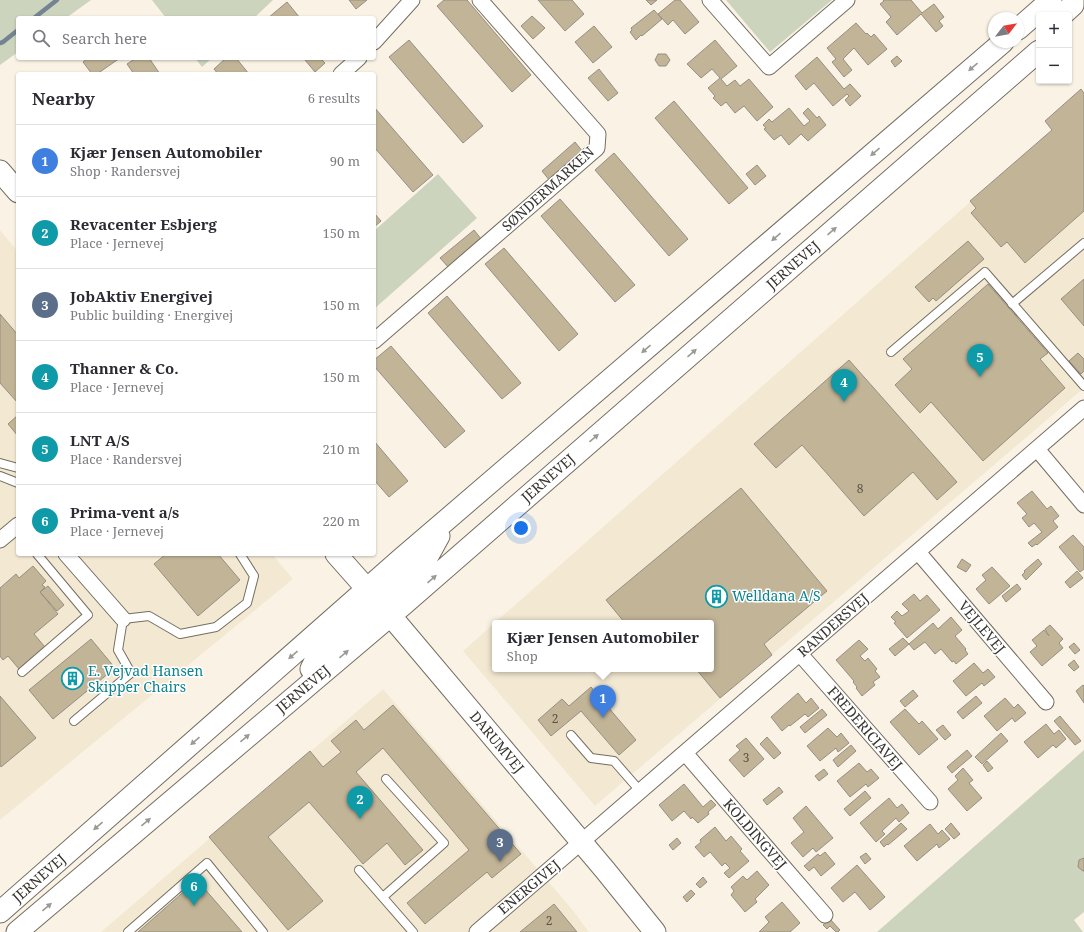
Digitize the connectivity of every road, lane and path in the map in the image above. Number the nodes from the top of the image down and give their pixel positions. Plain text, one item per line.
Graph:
1 (412, 0) edge
2 (480, 0) edge
3 (710, 0) edge
4 (848, 0) edge
5 (1052, 0) edge
6 (1073, 0) edge
7 (1084, 11) edge
8 (1066, 12) edge
9 (1072, 21) edge
10 (1024, 24) edge
11 (1036, 38) edge
12 (376, 40) edge
13 (996, 48) edge
14 (1036, 53) edge
15 (357, 60) edge
16 (344, 72) edge
17 (997, 87) junction
18 (0, 171) edge
19 (16, 190) edge
20 (1084, 243) edge
21 (1012, 304) junction
22 (376, 339) edge
23 (891, 352) dead end
24 (1084, 386) edge
25 (1084, 408) edge
26 (1037, 449) junction
27 (0, 463) edge
28 (16, 467) edge
29 (0, 476) edge
30 (16, 482) edge
31 (1084, 506) edge
32 (449, 518) junction
33 (16, 528) edge
34 (0, 540) edge
35 (918, 552) junction
36 (39, 556) edge
37 (68, 556) edge
38 (241, 556) edge
39 (338, 556) edge
40 (368, 589) junction
41 (390, 615) junction
42 (123, 619) junction
43 (800, 654) junction
44 (22, 672) dead end
45 (297, 694) junction
46 (1046, 702) dead end
47 (74, 721) dead end
48 (571, 735) dead end
49 (685, 753) junction
50 (386, 778) dead end
51 (640, 792) junction
52 (930, 802) dead end
53 (582, 842) junction
54 (359, 870) dead end
55 (383, 897) junction
56 (0, 912) edge
57 (825, 915) dead end
58 (17, 932) edge
59 (128, 932) edge
60 (263, 932) edge
61 (413, 932) edge
62 (477, 932) edge
63 (655, 932) edge

1 - 12 street
2 - 22 street, SØNDERMARKEN
3 - 4 street
5 - 10 main road
6 - 8 main road
7 - 9 main road
11 - 17 main road
13 -> 32 main road, JERNEVEJ
14 - 17 main road, JERNEVEJ
15 - 16 street
41 -> 17 main road, JERNEVEJ
18 - 19 main road
20 - 21 lane
21 - 23 lane
21 - 24 lane
25 - 26 street, RANDERSVEJ
26 - 31 street
26 - 35 street, RANDERSVEJ
27 - 28 lane
29 - 30 lane
32 - 40 main road, JERNEVEJ
32 - 41 main road
33 - 34 street
35 - 43 street, RANDERSVEJ
35 - 46 street, VEJLEVEJ
36 - 44 lane
37 - 42 street
38 - 42 lane
39 - 40 main road, DARUMVEJ
40 - 41 main road, DARUMVEJ
40 - 45 main road
40 -> 56 main road, JERNEVEJ
45 -> 41 main road, JERNEVEJ
41 - 53 main road, DARUMVEJ
42 - 47 lane
43 - 49 street, RANDERSVEJ
43 - 52 street, FREDERICIAVEJ
58 -> 45 main road, JERNEVEJ
48 - 51 lane
49 - 51 street, RANDERSVEJ
49 - 57 street, KOLDINGVEJ
50 - 55 lane
51 - 53 street, RANDERSVEJ
53 - 62 street, ENERGIVEJ
53 - 63 main road, DARUMVEJ
54 - 55 lane
55 - 61 lane
59 - 60 lane

